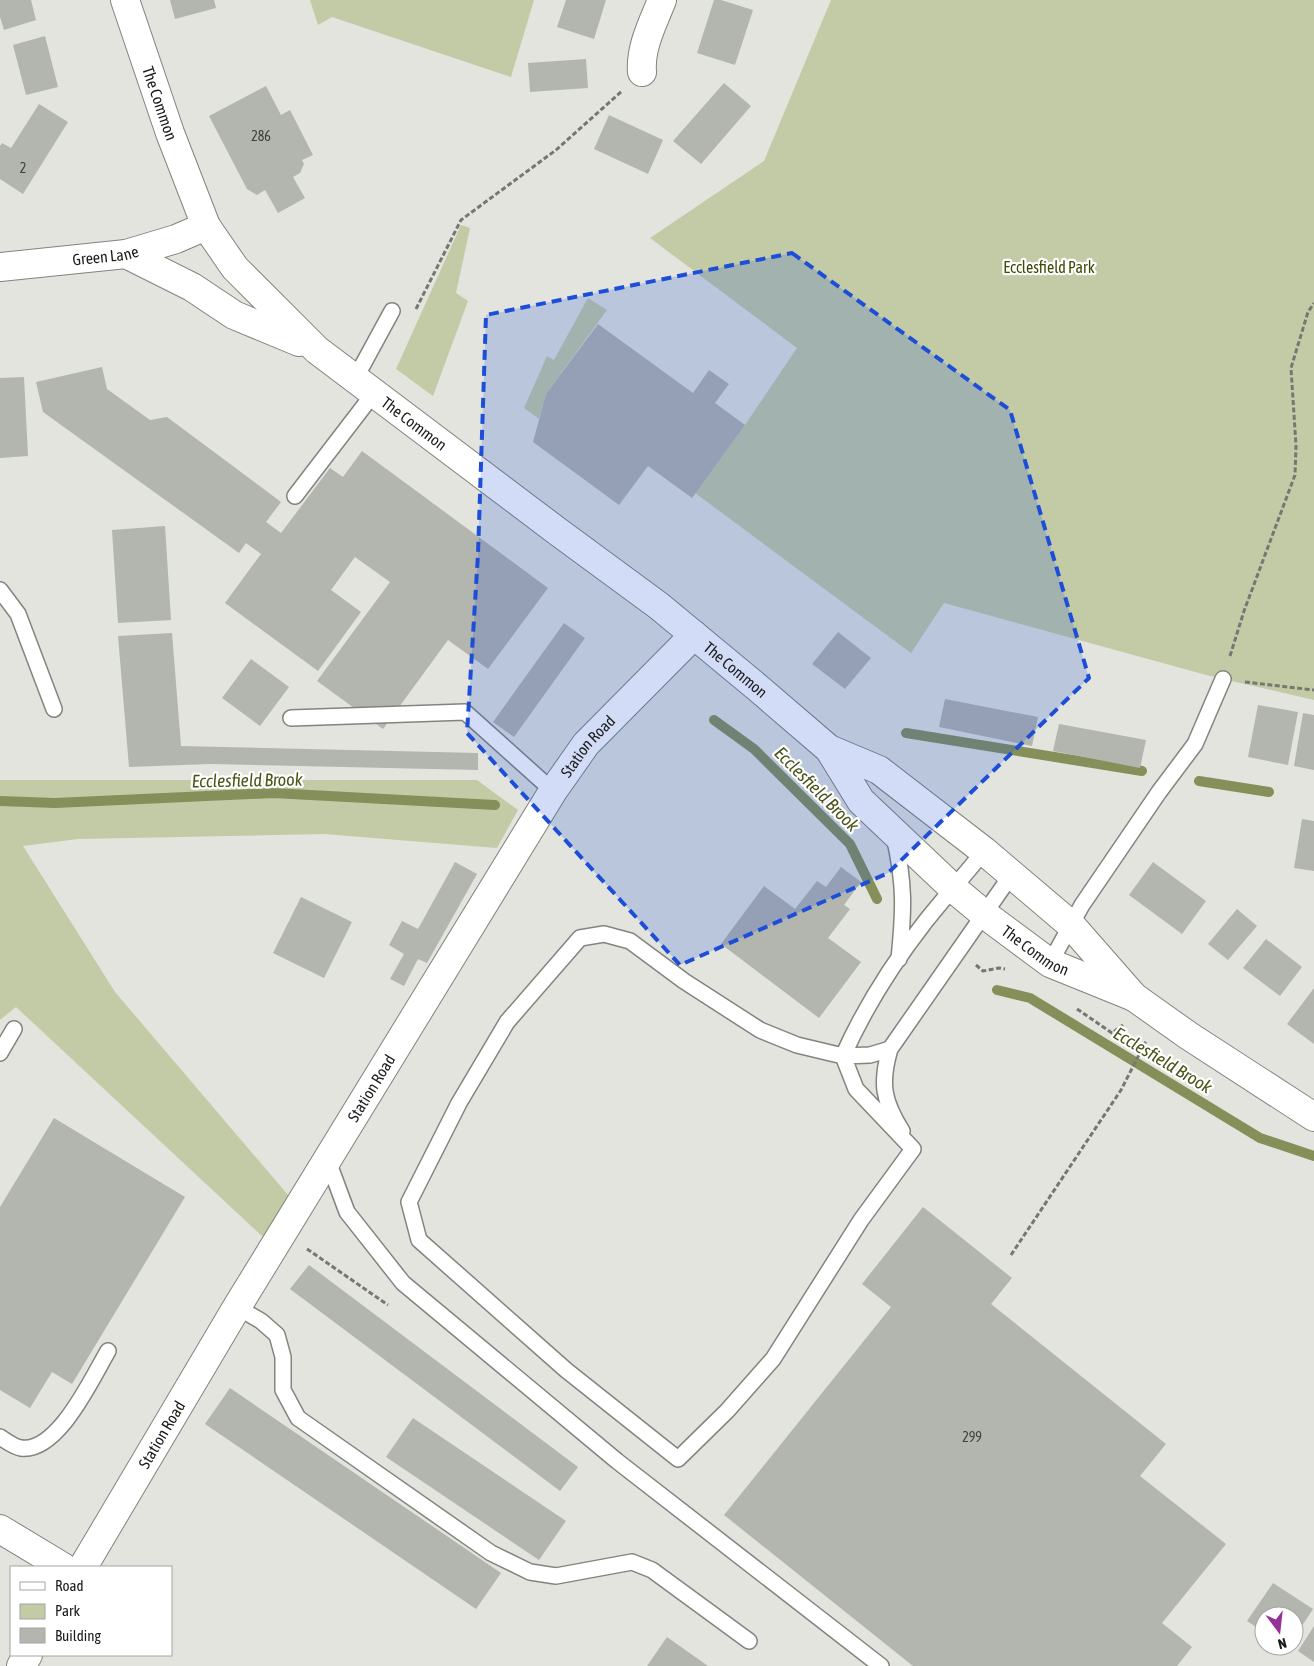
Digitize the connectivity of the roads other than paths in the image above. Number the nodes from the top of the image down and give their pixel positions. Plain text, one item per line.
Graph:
1 (125, 0) edge
2 (662, 0) edge
3 (642, 72) road end
4 (206, 226) junction
5 (126, 254) junction
6 (0, 267) edge
7 (392, 311) dead end
8 (317, 350) junction
9 (365, 386) junction
10 (295, 496) dead end
11 (0, 590) edge
12 (694, 635) junction
13 (1223, 679) road end
14 (54, 709) dead end
15 (291, 718) dead end
16 (829, 749) junction
17 (553, 791) junction
18 (893, 831) junction
19 (984, 850) junction
20 (1012, 874) junction
21 (954, 889) junction
22 (984, 914) junction
23 (1070, 924) junction
24 (899, 960) junction
25 (1050, 963) junction
26 (1134, 997) junction
27 (14, 1030) dead end
28 (890, 1049) junction
29 (0, 1052) edge
30 (843, 1056) junction
31 (1314, 1117) edge
32 (913, 1149) junction
33 (328, 1161) junction
34 (237, 1307) junction
35 (108, 1351) dead end
36 (0, 1439) edge
37 (0, 1529) edge
38 (61, 1566) edge
39 (84, 1566) edge
40 (749, 1641) dead end
41 (881, 1666) edge

1 - 4 main road, The Common
2 - 3 main road
4 - 5 main road, Green Lane
4 - 8 main road, The Common
5 - 6 main road, Green Lane
5 - 8 main road
7 - 9 lane
8 - 9 main road, The Common
9 - 10 lane
9 - 12 main road, The Common
11 - 14 lane
12 - 16 main road, The Common
12 - 17 main road, Station Road
13 - 23 lane
15 - 17 lane
16 - 18 main road, The Common
16 - 19 main road, The Common
17 - 33 main road, Station Road
18 - 21 main road, The Common
18 - 24 lane
19 - 20 main road, The Common
19 - 21 lane
20 - 22 lane
20 - 23 main road, The Common
21 - 22 main road, The Common
21 - 24 lane
22 - 25 main road, The Common
22 - 28 lane
23 - 25 lane
23 - 26 main road, The Common
24 - 30 lane
25 - 26 main road, The Common
26 - 31 main road, The Common
27 - 29 lane
28 - 30 lane
28 - 32 lane
30 - 32 lane
30 - 32 lane
33 - 34 main road, Station Road
33 - 41 lane
34 - 39 main road, Station Road
34 - 40 lane
35 - 36 lane
37 - 38 main road

